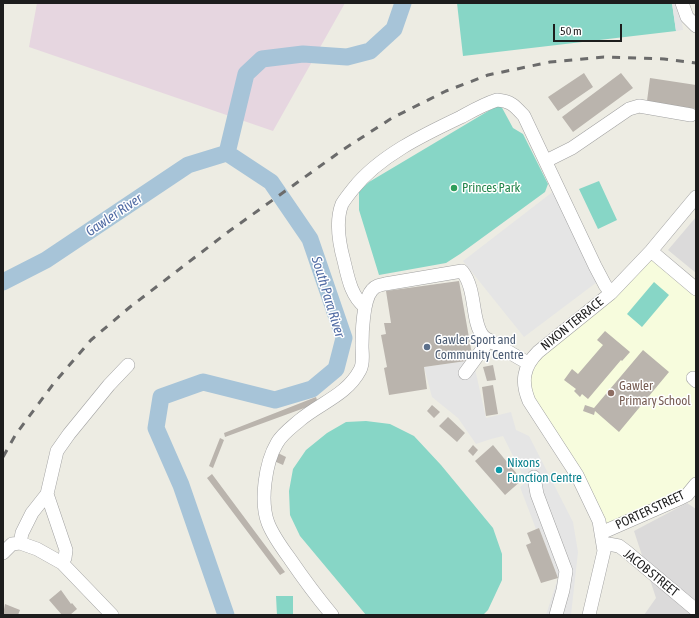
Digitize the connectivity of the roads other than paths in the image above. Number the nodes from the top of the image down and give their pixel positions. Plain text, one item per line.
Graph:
1 (682, 3) edge
2 (696, 26) edge
3 (691, 115) dead end
4 (546, 161) junction
5 (696, 197) edge
6 (651, 251) junction
7 (696, 289) edge
8 (611, 293) junction
9 (365, 307) junction
10 (486, 338) junction
11 (528, 363) junction
12 (128, 365) dead end
13 (465, 373) dead end
14 (534, 477) dead end
15 (696, 484) edge
16 (47, 494) junction
17 (691, 499) edge
18 (602, 538) junction
19 (20, 543) junction
20 (4, 551) edge
21 (62, 563) junction
22 (696, 610) edge
23 (112, 615) edge
24 (332, 615) edge
25 (556, 615) edge
26 (589, 615) edge

1 - 2 street
3 - 4 street
4 - 8 street
4 - 9 street
5 - 6 street, NIXON TERRACE
6 - 7 street
6 - 8 street, NIXON TERRACE
8 - 11 street, NIXON TERRACE
9 - 10 street
9 - 24 street
10 - 11 street
10 - 13 street
11 - 18 street
12 - 16 street
14 - 25 street
15 - 17 street, PORTER STREET
16 - 19 street
16 - 21 street
17 - 18 street, PORTER STREET
18 - 22 street, JACOB STREET
18 - 26 street
19 - 20 street
19 - 21 street
21 - 23 street

